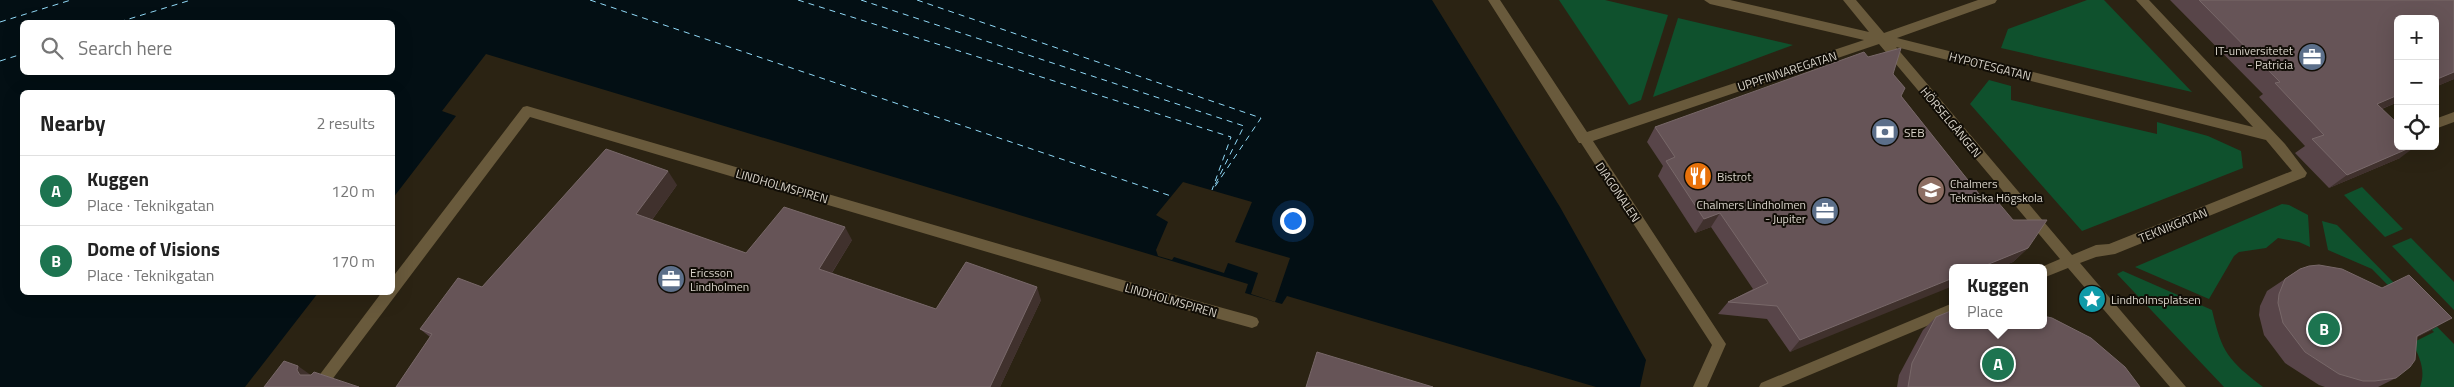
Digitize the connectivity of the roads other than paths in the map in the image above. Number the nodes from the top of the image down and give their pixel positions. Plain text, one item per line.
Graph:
1 (1494, 0) edge
2 (1710, 0) edge
3 (1849, 0) edge
4 (1991, 0) edge
5 (2142, 0) edge
6 (1881, 39) junction
7 (2454, 117) edge
8 (2439, 123) edge
9 (2270, 136) junction
10 (1583, 139) junction
11 (2069, 261) junction
12 (2047, 270) edge
13 (395, 285) edge
14 (388, 295) edge
15 (1949, 311) edge
16 (1252, 322) dead end
17 (323, 381) edge
18 (1700, 387) edge
19 (1766, 387) edge
20 (2179, 387) edge

1 - 10 street, DIAGONALEN
2 - 6 street, HYPOTESGATAN
3 - 6 street, HÖRSELGÅNGEN
4 - 6 street, UPPFINNAREGATAN
5 - 9 street
6 - 9 street, HYPOTESGATAN
6 - 10 street, UPPFINNAREGATAN
6 - 11 street, HÖRSELGÅNGEN
7 - 8 street
9 - 11 street, TEKNIKGATAN
10 - 18 street, DIAGONALEN
11 - 12 street, TEKNIKGATAN
11 - 20 street
13 - 16 street, LINDHOLMSPIREN
14 - 17 street
15 - 19 street

